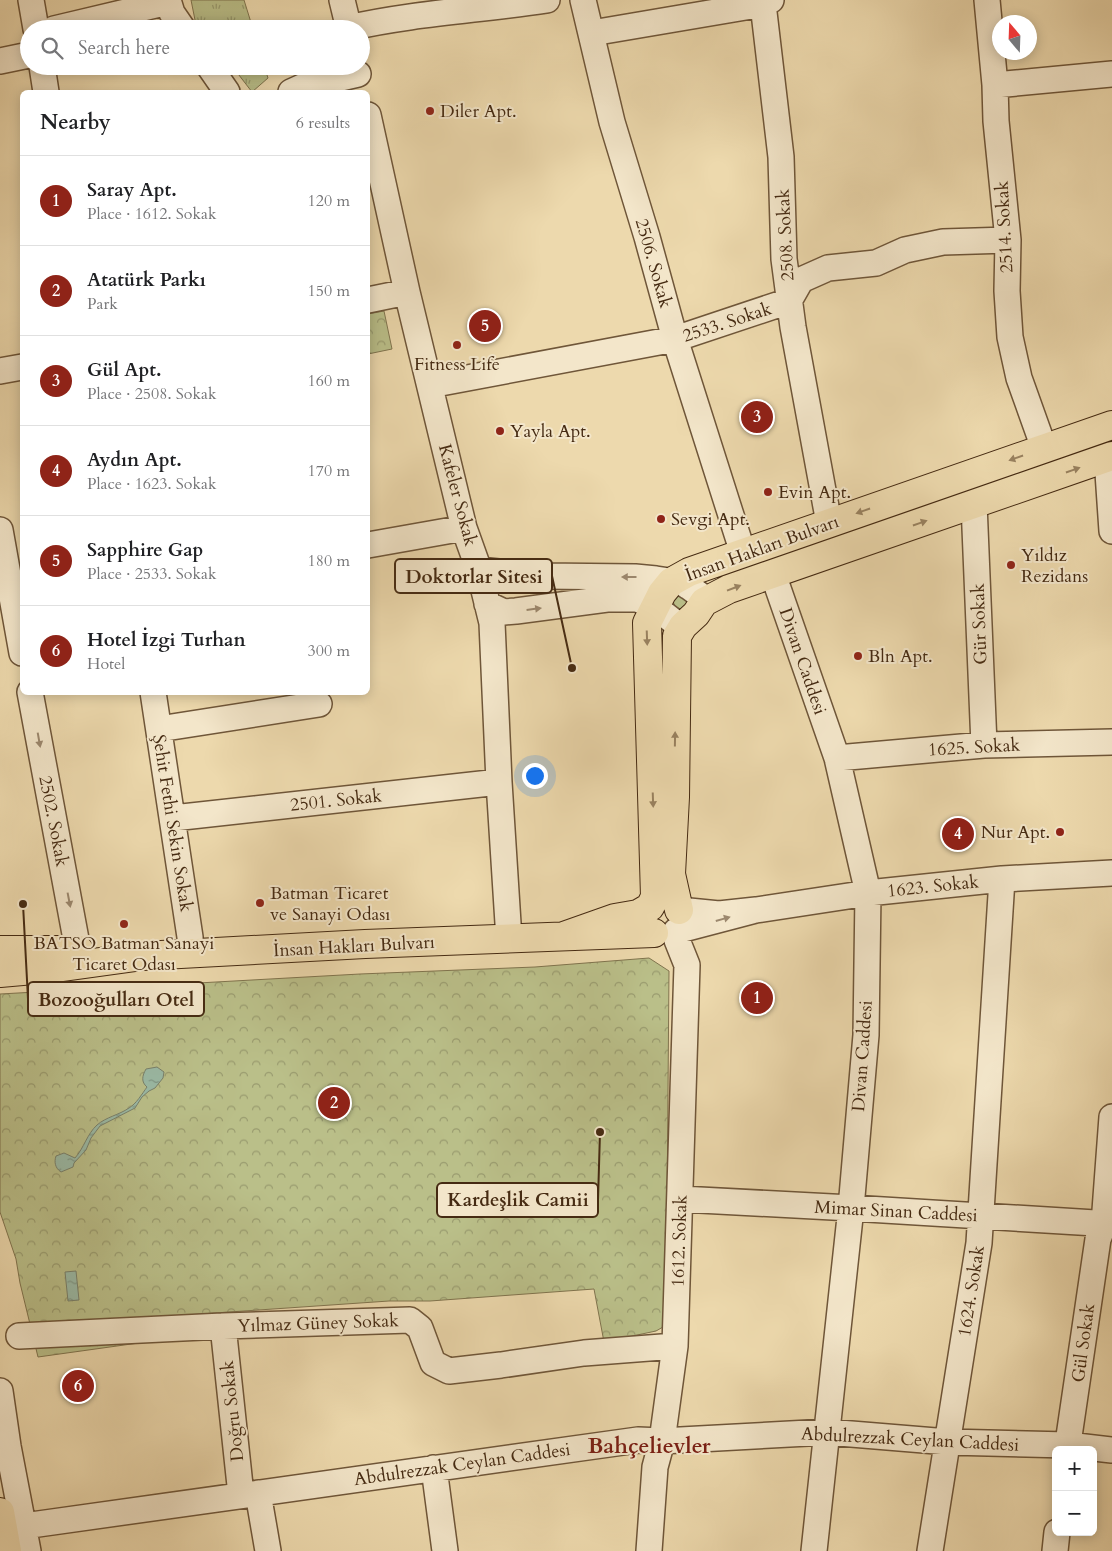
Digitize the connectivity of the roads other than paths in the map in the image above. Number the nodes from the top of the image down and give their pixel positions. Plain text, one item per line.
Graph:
1 (31, 0) edge
2 (342, 0) edge
3 (547, 0) edge
4 (583, 0) edge
5 (987, 0) edge
6 (168, 1) edge
7 (767, 2) edge
8 (34, 20) edge
9 (91, 20) edge
10 (176, 20) edge
11 (346, 20) edge
12 (370, 23) edge
13 (592, 34) junction
14 (20, 57) edge
15 (0, 61) edge
16 (1112, 74) edge
17 (43, 75) edge
18 (215, 75) edge
19 (359, 78) edge
20 (995, 85) junction
21 (46, 90) edge
22 (226, 90) edge
23 (296, 90) edge
24 (370, 135) edge
25 (373, 163) edge
26 (1008, 240) junction
27 (407, 292) junction
28 (370, 300) edge
29 (789, 301) junction
30 (675, 339) junction
31 (20, 366) edge
32 (0, 371) edge
33 (430, 385) junction
34 (1112, 425) edge
35 (1044, 448) junction
36 (1110, 457) edge
37 (974, 504) junction
38 (829, 523) junction
39 (464, 528) junction
40 (0, 530) edge
41 (1112, 531) edge
42 (370, 545) edge
43 (743, 553) junction
44 (479, 570) junction
45 (772, 574) junction
46 (671, 582) junction
47 (704, 602) junction
48 (487, 604) junction
49 (12, 605) edge
50 (654, 606) junction
51 (683, 626) junction
52 (20, 643) edge
53 (31, 695) edge
54 (153, 695) edge
55 (319, 704) dead end
56 (159, 729) junction
57 (1112, 742) edge
58 (984, 745) junction
59 (837, 758) junction
60 (498, 782) junction
61 (173, 818) junction
62 (1112, 873) edge
63 (1002, 879) junction
64 (868, 893) junction
65 (665, 920) junction
66 (509, 940) junction
67 (0, 950) edge
68 (78, 950) junction
69 (191, 954) junction
70 (143, 956) junction
71 (0, 973) edge
72 (1112, 1117) edge
73 (681, 1199) junction
74 (851, 1208) junction
75 (981, 1216) junction
76 (1108, 1224) edge
77 (223, 1326) junction
78 (19, 1336) dead end
79 (676, 1346) junction
80 (0, 1391) edge
81 (827, 1432) junction
82 (662, 1441) junction
83 (948, 1442) junction
84 (1068, 1446) edge
85 (1052, 1447) edge
86 (1097, 1449) edge
87 (1112, 1450) edge
88 (434, 1468) junction
89 (249, 1494) junction
90 (0, 1512) edge
91 (24, 1526) junction
92 (1057, 1536) edge
93 (7, 1551) edge
94 (28, 1551) edge
95 (268, 1551) edge
96 (445, 1551) edge
97 (649, 1551) edge
98 (814, 1551) edge
99 (930, 1551) edge
100 (1055, 1551) edge

1 - 8 street
2 - 11 street
3 - 12 street
4 - 13 street, 2506. Sokak
5 - 20 street, 2514. Sokak
6 - 9 street
6 - 10 street
7 - 13 street
7 - 29 street, 2508. Sokak
13 - 30 street, 2506. Sokak
14 - 15 street
16 - 20 street
17 - 21 street
18 - 22 street
19 - 23 street
20 - 26 street, 2514. Sokak
24 - 25 street, Kafeler Sokak
25 - 27 street, Kafeler Sokak
26 - 29 street, 2533. Sokak
26 - 35 street, 2514. Sokak
27 - 28 street
27 - 33 street, Kafeler Sokak
29 - 30 street, 2533. Sokak
29 - 38 street, 2508. Sokak
30 - 33 street, 2533. Sokak
30 - 43 street, 2506. Sokak
31 - 32 street
33 - 39 street, Kafeler Sokak
34 - 35 main road, İnsan Hakları Bulvarı
35 -> 38 main road, İnsan Hakları Bulvarı
37 -> 36 main road, İnsan Hakları Bulvarı
36 - 41 street
45 -> 37 main road, İnsan Hakları Bulvarı
37 - 58 street, Gür Sokak
38 - 43 main road, İnsan Hakları Bulvarı
39 - 42 street
39 - 44 street, Kafeler Sokak
40 - 49 street
43 - 46 main road, İnsan Hakları Bulvarı
46 -> 44 street
44 - 48 street, Kafeler Sokak
47 -> 45 main road, İnsan Hakları Bulvarı
45 - 59 street, Divan Caddesi
46 - 47 street
46 - 50 main road, İnsan Hakları Bulvarı
47 - 51 main road, İnsan Hakları Bulvarı
48 -> 50 street
48 - 60 street, Kafeler Sokak
49 - 52 street
50 - 51 street
50 -> 65 main road, İnsan Hakları Bulvarı
65 -> 51 main road, İnsan Hakları Bulvarı
53 -> 68 street, 2502. Sokak
54 - 56 street, Şehit Fethi Sekin Sokak
55 - 56 street
56 - 61 street, Şehit Fethi Sekin Sokak
57 - 58 street, 1625. Sokak
58 - 59 street, 1625. Sokak
59 - 64 street, Divan Caddesi
60 - 61 street, 2501. Sokak
60 - 66 street, Kafeler Sokak
61 - 69 street, Şehit Fethi Sekin Sokak
62 - 63 street, 1623. Sokak
63 - 64 street, 1623. Sokak
63 - 75 street, 1624. Sokak
64 - 65 street, 1623. Sokak
64 - 74 street, Divan Caddesi
65 - 66 main road, İnsan Hakları Bulvarı
65 - 73 street, 1612. Sokak
66 - 69 main road, İnsan Hakları Bulvarı
67 - 68 main road
68 - 70 main road
69 - 70 main road, İnsan Hakları Bulvarı
70 - 71 main road
72 - 76 street, Gül Sokak
73 - 74 street, Mimar Sinan Caddesi
73 - 79 street, 1612. Sokak
74 - 75 street, Mimar Sinan Caddesi
74 - 81 street, Divan Caddesi
75 - 76 street, Mimar Sinan Caddesi
75 - 83 street, 1624. Sokak
76 - 84 street, Gül Sokak
77 - 78 street, Yılmaz Güney Sokak
77 - 79 street, Yılmaz Güney Sokak
77 - 89 street, Doğru Sokak
79 - 82 street, 1612. Sokak
80 - 91 street
81 - 82 street, Abdulrezzak Ceylan Caddesi
81 - 83 street, Abdulrezzak Ceylan Caddesi
81 - 98 street, Divan Caddesi
82 - 88 street, Abdulrezzak Ceylan Caddesi
82 - 97 street, 1612. Sokak
83 - 85 street, Abdulrezzak Ceylan Caddesi
83 - 99 street, 1624. Sokak
86 - 87 street, Abdulrezzak Ceylan Caddesi
88 - 89 street, Abdulrezzak Ceylan Caddesi
88 - 96 street
89 - 91 street, Abdulrezzak Ceylan Caddesi
89 - 95 street, Doğru Sokak
90 - 93 main road
91 - 94 street
92 - 100 street

